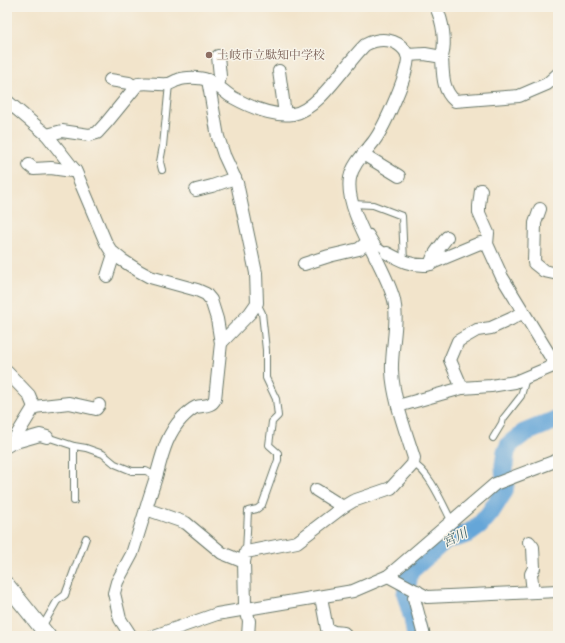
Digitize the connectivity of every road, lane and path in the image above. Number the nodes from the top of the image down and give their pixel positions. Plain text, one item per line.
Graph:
1 (436, 7) edge
2 (408, 55) junction
3 (218, 56) dead end
4 (442, 57) junction
5 (279, 72) dead end
6 (558, 74) edge
7 (110, 80) dead end
8 (169, 84) junction
9 (213, 84) junction
10 (135, 87) junction
11 (7, 101) edge
12 (285, 114) junction
13 (47, 135) junction
14 (363, 154) junction
15 (28, 165) dead end
16 (75, 170) junction
17 (162, 170) dead end
18 (399, 176) dead end
19 (235, 178) junction
20 (196, 190) dead end
21 (481, 190) dead end
22 (352, 204) junction
23 (540, 208) dead end
24 (447, 237) dead end
25 (367, 238) junction
26 (487, 244) junction
27 (387, 253) joint
28 (114, 254) junction
29 (404, 262) junction
30 (304, 264) dead end
31 (431, 264) junction
32 (558, 274) edge
33 (107, 276) dead end
34 (257, 303) junction
35 (523, 312) junction
36 (221, 343) junction
37 (557, 364) edge
38 (7, 372) edge
39 (526, 377) junction
40 (462, 388) junction
41 (99, 405) dead end
42 (398, 406) junction
43 (34, 407) junction
44 (47, 437) joint
45 (493, 438) dead end
46 (10, 444) edge
47 (74, 446) junction
48 (558, 460) edge
49 (413, 464) junction
50 (156, 476) junction
51 (316, 490) dead end
52 (74, 502) dead end
53 (342, 507) junction
54 (146, 509) junction
55 (452, 522) junction
56 (86, 538) dead end
57 (529, 542) dead end
58 (245, 557) junction
59 (388, 576) junction
60 (7, 585) edge
61 (415, 590) junction
62 (558, 590) edge
63 (532, 592) junction
64 (322, 597) junction
65 (246, 610) junction
66 (45, 632) edge
67 (344, 633) dead end
68 (131, 636) edge
69 (154, 636) edge
70 (248, 636) edge
71 (424, 636) edge

1 - 4 street
2 - 4 street
2 - 12 street
2 - 14 street
3 - 9 street
4 - 6 street
5 - 12 street
7 - 10 street
8 - 9 street
8 - 10 street
8 - 17 lane
9 - 12 street
9 - 19 street
10 - 13 street
11 - 13 street
13 - 16 street
14 - 18 street
14 - 22 street
15 - 16 street
16 - 28 street
19 - 20 street
19 - 34 street
21 - 26 street
22 - 25 street
22 - 29 lane
23 - 32 street
24 - 31 street
25 - 27 lane
25 - 30 street
25 - 42 street
26 - 31 street
26 - 35 street
27 - 29 street
28 - 33 street
28 - 36 street
29 - 31 street
34 - 36 street
34 - 58 lane
35 - 37 street
35 - 40 street
36 - 50 street
37 - 39 street
38 - 43 street
39 - 40 street
39 - 45 lane
40 - 42 street
41 - 43 street
42 - 49 street
43 - 46 street
44 - 46 street
44 - 47 lane
47 - 50 lane
47 - 52 lane
48 - 55 street
49 - 53 street
49 - 55 lane
50 - 54 street
51 - 53 street
53 - 58 street
54 - 58 street
54 - 68 street
55 - 59 street
56 - 66 lane
57 - 63 street
58 - 65 street
59 - 61 street
59 - 64 street
60 - 66 street
61 - 63 street
61 - 71 street
62 - 63 street
64 - 65 street
64 - 67 street
65 - 69 street
65 - 70 street

